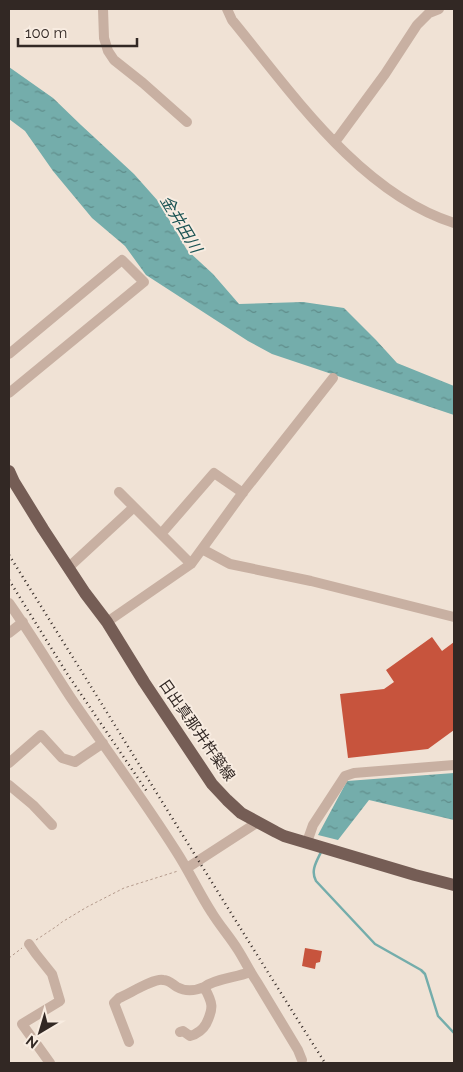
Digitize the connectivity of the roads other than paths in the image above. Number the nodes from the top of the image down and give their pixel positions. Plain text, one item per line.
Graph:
1 (103, 9) edge
2 (227, 9) edge
3 (439, 9) edge
4 (187, 122) dead end
5 (335, 142) junction
6 (454, 223) edge
7 (9, 354) edge
8 (332, 378) dead end
9 (9, 393) edge
10 (9, 471) edge
11 (119, 492) dead end
12 (242, 493) junction
13 (134, 507) junction
14 (161, 534) junction
15 (202, 549) junction
16 (191, 564) junction
17 (69, 567) junction
18 (9, 603) edge
19 (454, 617) edge
20 (23, 622) junction
21 (107, 622) junction
22 (9, 634) edge
23 (103, 743) junction
24 (9, 762) edge
25 (454, 765) edge
26 (9, 785) edge
27 (258, 822) junction
28 (52, 825) dead end
29 (307, 842) junction
30 (187, 868) junction
31 (454, 886) edge
32 (29, 944) road end
33 (250, 972) junction
34 (204, 987) junction
35 (180, 1032) dead end
36 (128, 1042) dead end
37 (302, 1060) dead end
38 (50, 1063) edge

1 - 4 street
2 - 5 street
3 - 5 street
5 - 6 street
7 - 9 street
8 - 12 street
10 - 17 main road, 日出真那井杵築線
11 - 13 street
12 - 14 street
12 - 15 street
13 - 14 street
13 - 17 street
14 - 16 street
15 - 16 street
15 - 19 street
16 - 21 street
17 - 21 main road, 日出真那井杵築線
18 - 20 street
20 - 22 street
20 - 23 street
21 - 27 main road, 日出真那井杵築線
23 - 24 street
23 - 30 street
25 - 29 street
26 - 28 street
27 - 29 main road, 日出真那井杵築線
27 - 30 street
29 - 31 main road, 日出真那井杵築線
30 - 33 street
32 - 38 street
33 - 34 street
33 - 37 street
34 - 35 street
34 - 36 street

